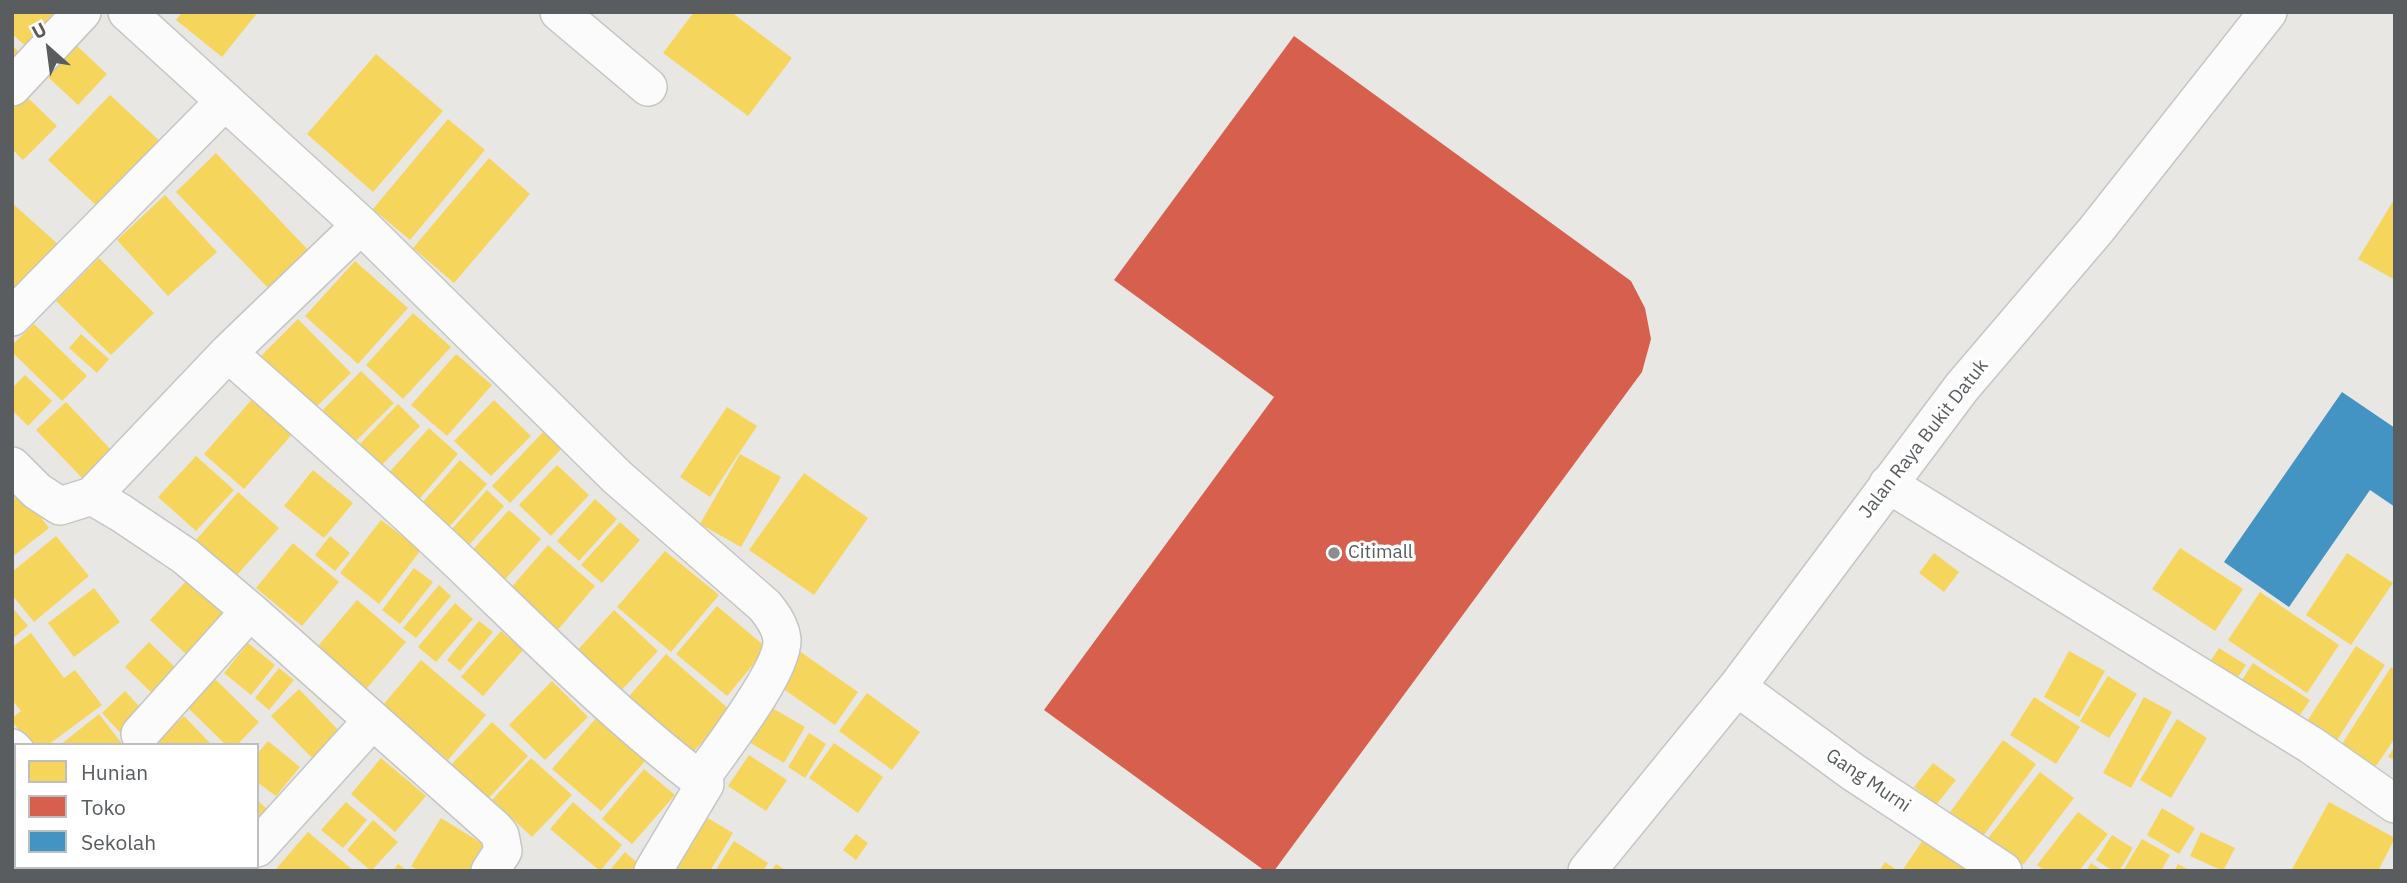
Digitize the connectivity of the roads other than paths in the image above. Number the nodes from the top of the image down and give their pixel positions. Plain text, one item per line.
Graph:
1 (82, 12) edge
2 (127, 12) edge
3 (559, 12) edge
4 (2268, 12) edge
5 (12, 87) edge
6 (648, 87) dead end
7 (225, 101) junction
8 (361, 225) junction
9 (12, 317) edge
10 (228, 353) junction
11 (12, 466) edge
12 (1888, 484) junction
13 (92, 496) junction
14 (250, 611) junction
15 (1737, 687) junction
16 (372, 721) junction
17 (141, 734) dead end
18 (705, 784) junction
19 (2395, 804) edge
20 (259, 846) edge
21 (490, 871) edge
22 (653, 871) edge
23 (1587, 871) edge
24 (2003, 871) edge

1 - 5 street
2 - 7 street
3 - 6 street
4 - 12 street, Jalan Raya Bukit Datuk
7 - 8 street
7 - 9 street
8 - 10 street
8 - 18 street
10 - 13 street
10 - 18 street
11 - 13 street
12 - 15 street, Jalan Raya Bukit Datuk
12 - 19 street
13 - 14 street
14 - 16 street
14 - 17 street
15 - 23 street, Jalan Raya Bukit Datuk
15 - 24 street, Gang Murni
16 - 20 street
16 - 21 street
18 - 22 street

